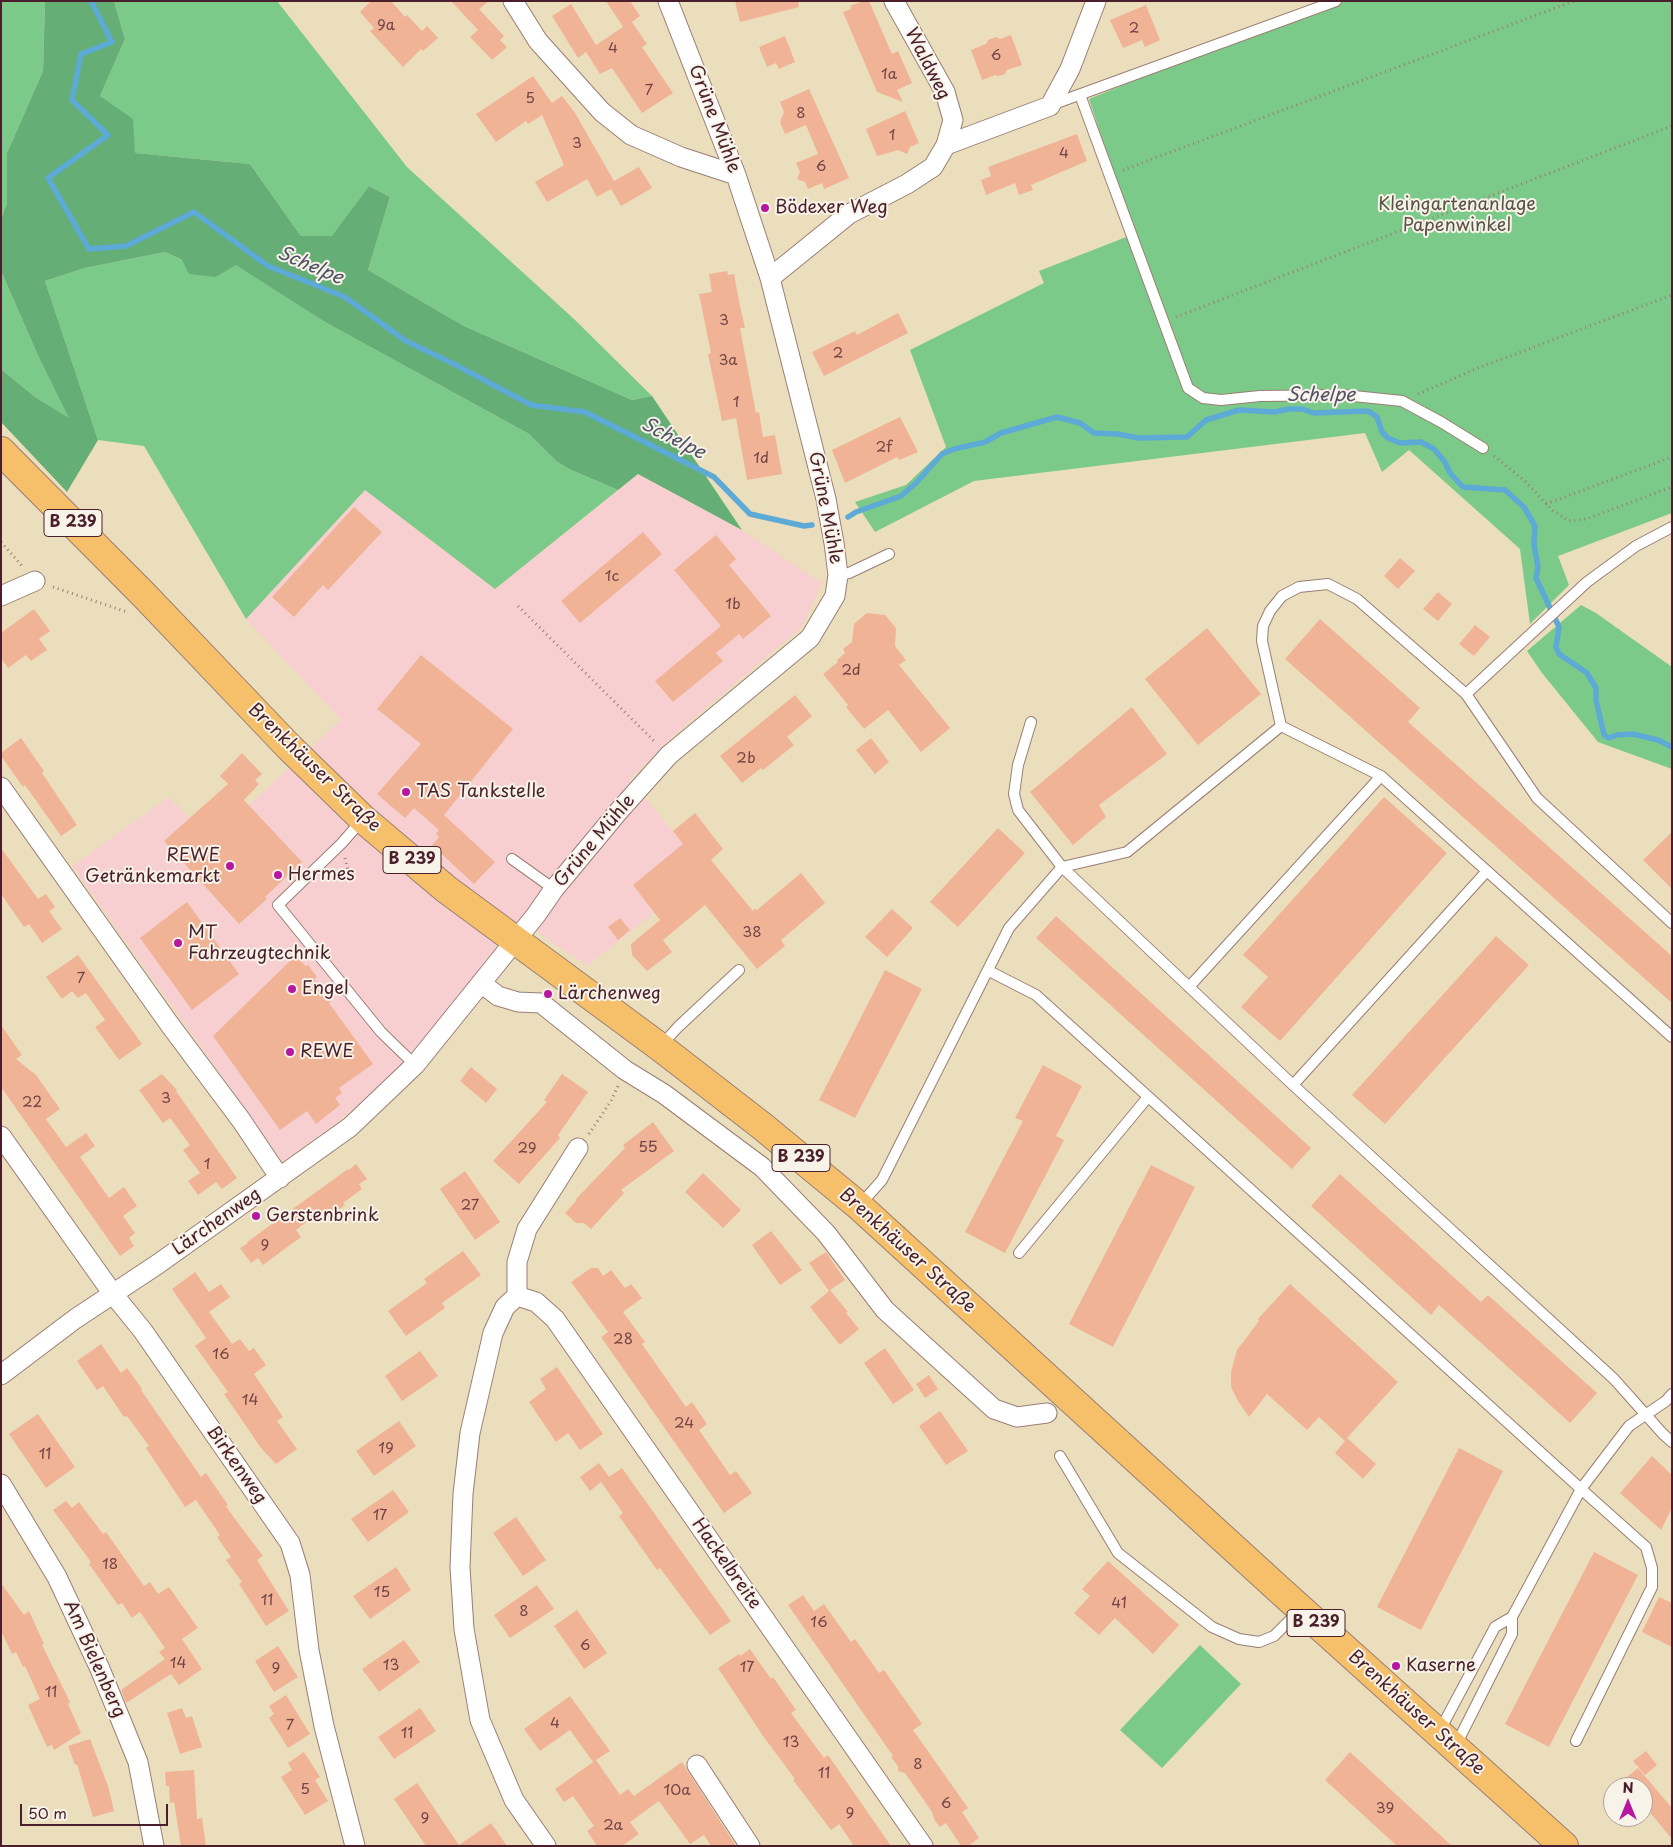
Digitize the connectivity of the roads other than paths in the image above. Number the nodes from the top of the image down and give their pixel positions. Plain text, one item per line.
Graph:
1 (513, 1) edge
2 (668, 1) edge
3 (894, 1) edge
4 (1096, 1) edge
5 (1336, 1) edge
6 (1080, 95) junction
7 (1050, 106) junction
8 (946, 145) junction
9 (736, 174) junction
10 (770, 278) junction
11 (1483, 448) road end
12 (1, 451) edge
13 (1672, 527) edge
14 (889, 554) dead end
15 (838, 575) junction
16 (35, 581) road end
17 (1, 596) edge
18 (1466, 694) junction
19 (1031, 722) dead end
20 (1281, 726) junction
21 (1381, 776) junction
22 (1, 787) edge
23 (363, 819) junction
24 (512, 859) dead end
25 (1062, 867) junction
26 (1486, 872) junction
27 (554, 889) junction
28 (1672, 923) edge
29 (515, 939) junction
30 (739, 970) dead end
31 (989, 971) junction
32 (481, 983) junction
33 (1189, 987) junction
34 (1672, 1037) edge
35 (660, 1047) junction
36 (415, 1065) junction
37 (1293, 1085) junction
38 (1148, 1098) junction
39 (1, 1136) edge
40 (578, 1148) road end
41 (280, 1178) junction
42 (859, 1206) junction
43 (1019, 1253) dead end
44 (113, 1294) junction
45 (517, 1296) junction
46 (1, 1375) edge
47 (1672, 1394) edge
48 (1059, 1406) junction
49 (1646, 1414) junction
50 (1672, 1442) edge
51 (1060, 1456) dead end
52 (1, 1484) edge
53 (1581, 1489) junction
54 (1301, 1609) junction
55 (1512, 1617) junction
56 (1446, 1741) junction
57 (1576, 1741) dead end
58 (697, 1765) dead end
59 (154, 1846) edge
60 (355, 1846) edge
61 (546, 1846) edge
62 (750, 1846) edge
63 (923, 1846) edge
64 (1564, 1846) edge

1 - 9 street
2 - 9 street, Grüne Mühle
3 - 8 street, Waldweg
4 - 7 street
5 - 6 lane
6 - 7 lane
6 - 11 lane
7 - 8 street
8 - 10 street, Waldweg
9 - 10 street, Grüne Mühle
10 - 15 street, Grüne Mühle
12 - 23 main road, Brenkhäuser Straße / B 239
13 - 18 lane
14 - 15 lane
15 - 27 street, Grüne Mühle
16 - 17 street
18 - 20 lane
18 - 28 lane
19 - 25 lane
20 - 21 lane
20 - 25 lane
21 - 26 lane
21 - 33 lane
22 - 41 street
23 - 29 main road, Brenkhäuser Straße / B 239
23 - 36 lane
24 - 27 lane
25 - 31 lane
25 - 33 lane
26 - 34 lane
26 - 37 lane
27 - 29 street, Grüne Mühle
29 - 32 street, Lärchenweg
29 - 35 main road, Brenkhäuser Straße / B 239
30 - 35 lane
31 - 38 lane
31 - 42 lane
32 - 36 street, Lärchenweg
32 - 48 street
33 - 37 lane
35 - 42 main road, Brenkhäuser Straße / B 239
36 - 41 street, Lärchenweg
37 - 49 lane
38 - 43 lane
38 - 53 lane
39 - 44 street, Birkenweg
40 - 45 street
41 - 44 street, Lärchenweg
42 - 48 main road, Brenkhäuser Straße / B 239
44 - 46 street, Lärchenweg
44 - 60 street, Birkenweg
45 - 61 street
45 - 63 street, Hackelbreite
47 - 49 lane
48 - 54 main road, Brenkhäuser Straße / B 239
49 - 50 lane
49 - 53 lane
51 - 54 lane
52 - 59 street, Am Bielenberg
53 - 55 lane
53 - 57 lane
54 - 56 main road, Brenkhäuser Straße / B 239
55 - 56 lane
55 - 56 lane
56 - 64 main road, Brenkhäuser Straße / B 239
58 - 62 street

